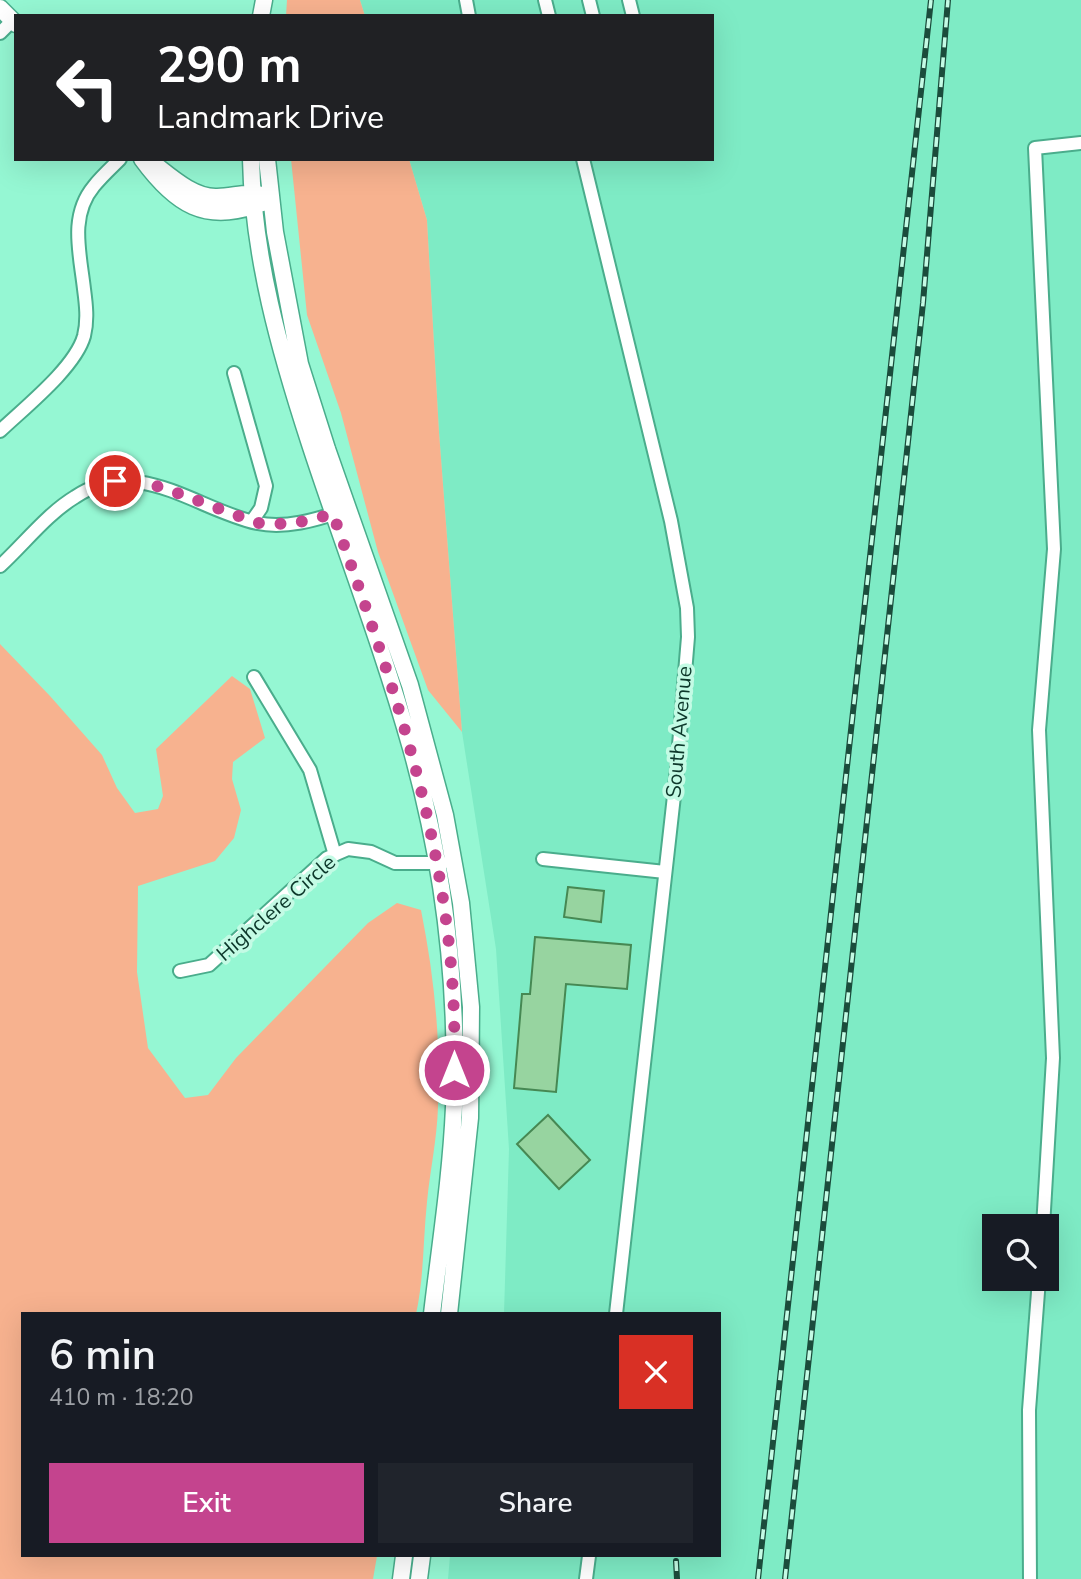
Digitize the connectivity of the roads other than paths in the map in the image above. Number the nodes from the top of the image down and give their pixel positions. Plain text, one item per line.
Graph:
1 (0, 8) edge
2 (14, 22) edge
3 (0, 33) edge
4 (1081, 143) edge
5 (118, 161) edge
6 (144, 161) edge
7 (152, 161) edge
8 (255, 161) edge
9 (256, 161) edge
10 (256, 161) edge
11 (583, 161) edge
12 (216, 198) junction
13 (253, 200) junction
14 (270, 200) junction
15 (227, 211) junction
16 (258, 239) junction
17 (234, 373) dead end
18 (0, 431) edge
19 (349, 509) junction
20 (333, 514) junction
21 (253, 521) junction
22 (0, 566) edge
23 (254, 677) dead end
24 (335, 855) junction
25 (543, 859) dead end
26 (446, 863) junction
27 (664, 872) junction
28 (180, 971) dead end
29 (1044, 1214) edge
30 (1038, 1291) edge
31 (432, 1312) edge
32 (449, 1312) edge
33 (616, 1312) edge
34 (404, 1557) edge
35 (422, 1557) edge
36 (589, 1557) edge
37 (401, 1579) edge
38 (419, 1579) edge
39 (586, 1579) edge
40 (1031, 1579) edge

1 - 2 main road
2 - 3 street
4 - 29 street
5 - 18 street
6 - 15 main road
7 - 12 main road
8 - 12 main road
9 - 13 main road
10 - 14 main road
11 - 27 street, South Avenue
12 - 13 main road
13 - 14 main road
13 - 15 main road
13 - 16 main road
14 - 19 main road
15 - 16 main road
16 - 20 main road
17 - 21 street
19 - 20 street
19 - 26 main road
20 - 21 street
20 - 26 main road
21 - 22 street
23 - 24 street
24 - 26 street, Highclere Circle
24 - 28 street, Highclere Circle
25 - 27 street
26 - 31 main road
26 - 32 main road
27 - 33 street, South Avenue
30 - 40 street
34 - 37 main road
35 - 38 main road
36 - 39 street

